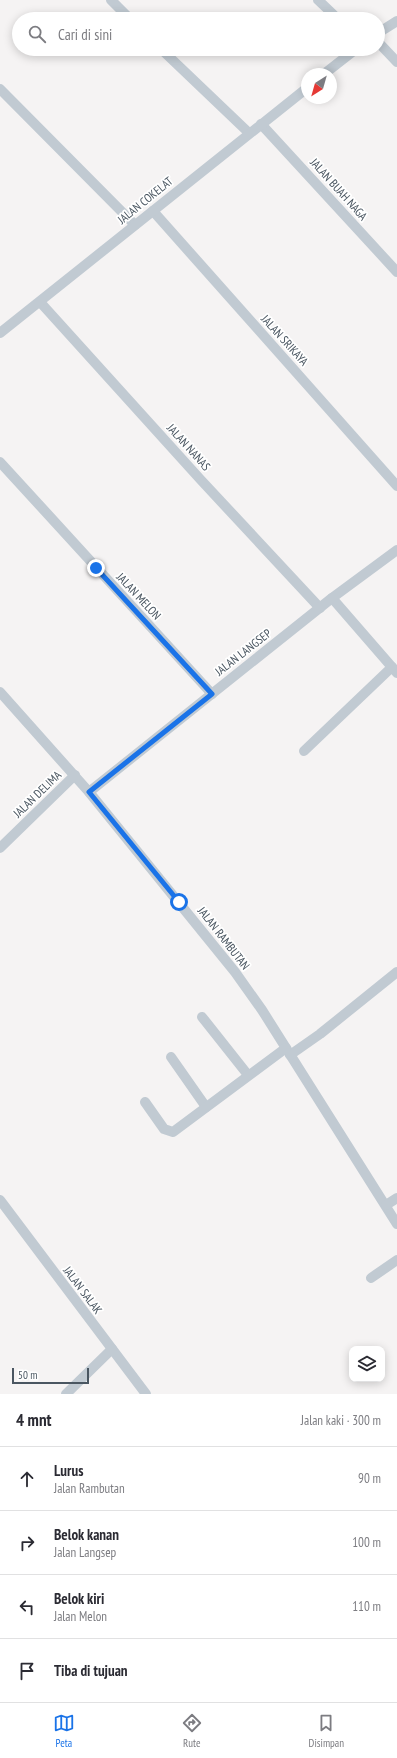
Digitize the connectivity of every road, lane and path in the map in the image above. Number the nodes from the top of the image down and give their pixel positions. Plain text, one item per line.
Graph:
1 (111, 0) edge
2 (318, 0) edge
3 (123, 12) edge
4 (331, 12) edge
5 (397, 21) edge
6 (385, 29) edge
7 (385, 49) edge
8 (168, 56) edge
9 (347, 56) edge
10 (397, 62) edge
11 (332, 68) edge
12 (0, 89) edge
13 (301, 93) edge
14 (261, 124) junction
15 (249, 133) junction
16 (153, 211) junction
17 (136, 225) junction
18 (397, 272) edge
19 (40, 302) junction
20 (0, 333) edge
21 (0, 462) edge
22 (397, 486) edge
23 (397, 550) edge
24 (332, 598) junction
25 (320, 608) junction
26 (394, 670) edge
27 (0, 692) edge
28 (212, 694) junction
29 (304, 751) dead end
30 (75, 775) junction
31 (89, 792) junction
32 (0, 848) edge
33 (397, 972) edge
34 (202, 1017) dead end
35 (288, 1051) junction
36 (171, 1057) dead end
37 (248, 1075) junction
38 (145, 1102) dead end
39 (206, 1107) junction
40 (397, 1198) edge
41 (0, 1200) edge
42 (386, 1206) junction
43 (397, 1224) edge
44 (397, 1260) edge
45 (371, 1278) dead end
46 (112, 1349) junction
47 (66, 1394) edge
48 (146, 1394) edge

1 - 3 street
2 - 4 street
5 - 6 street
7 - 10 street
8 - 15 street
9 - 11 street
12 - 17 street
13 - 14 street, JALAN COKELAT
14 - 15 street, JALAN COKELAT
14 - 18 street, JALAN BUAH NAGA
15 - 16 street, JALAN COKELAT
16 - 17 street, JALAN COKELAT
16 - 22 street, JALAN SRIKAYA
17 - 19 street, JALAN COKELAT
19 - 20 street, JALAN COKELAT
19 - 25 street, JALAN NANAS
21 - 28 street, JALAN MELON
23 - 24 street, JALAN LANGSEP
24 - 25 street, JALAN LANGSEP
24 - 26 street
25 - 28 street, JALAN LANGSEP
26 - 29 street
27 - 30 street, JALAN RAMBUTAN
28 - 31 street, JALAN LANGSEP
30 - 31 street, JALAN RAMBUTAN
30 - 32 street, JALAN DELIMA
31 - 35 street, JALAN RAMBUTAN
33 - 35 street
34 - 37 street
35 - 37 street
35 - 42 street, JALAN RAMBUTAN
36 - 39 street
37 - 39 street
38 - 39 street
40 - 42 street
41 - 46 street, JALAN SALAK
42 - 43 street, JALAN RAMBUTAN
44 - 45 street
46 - 47 street
46 - 48 street, JALAN SALAK

